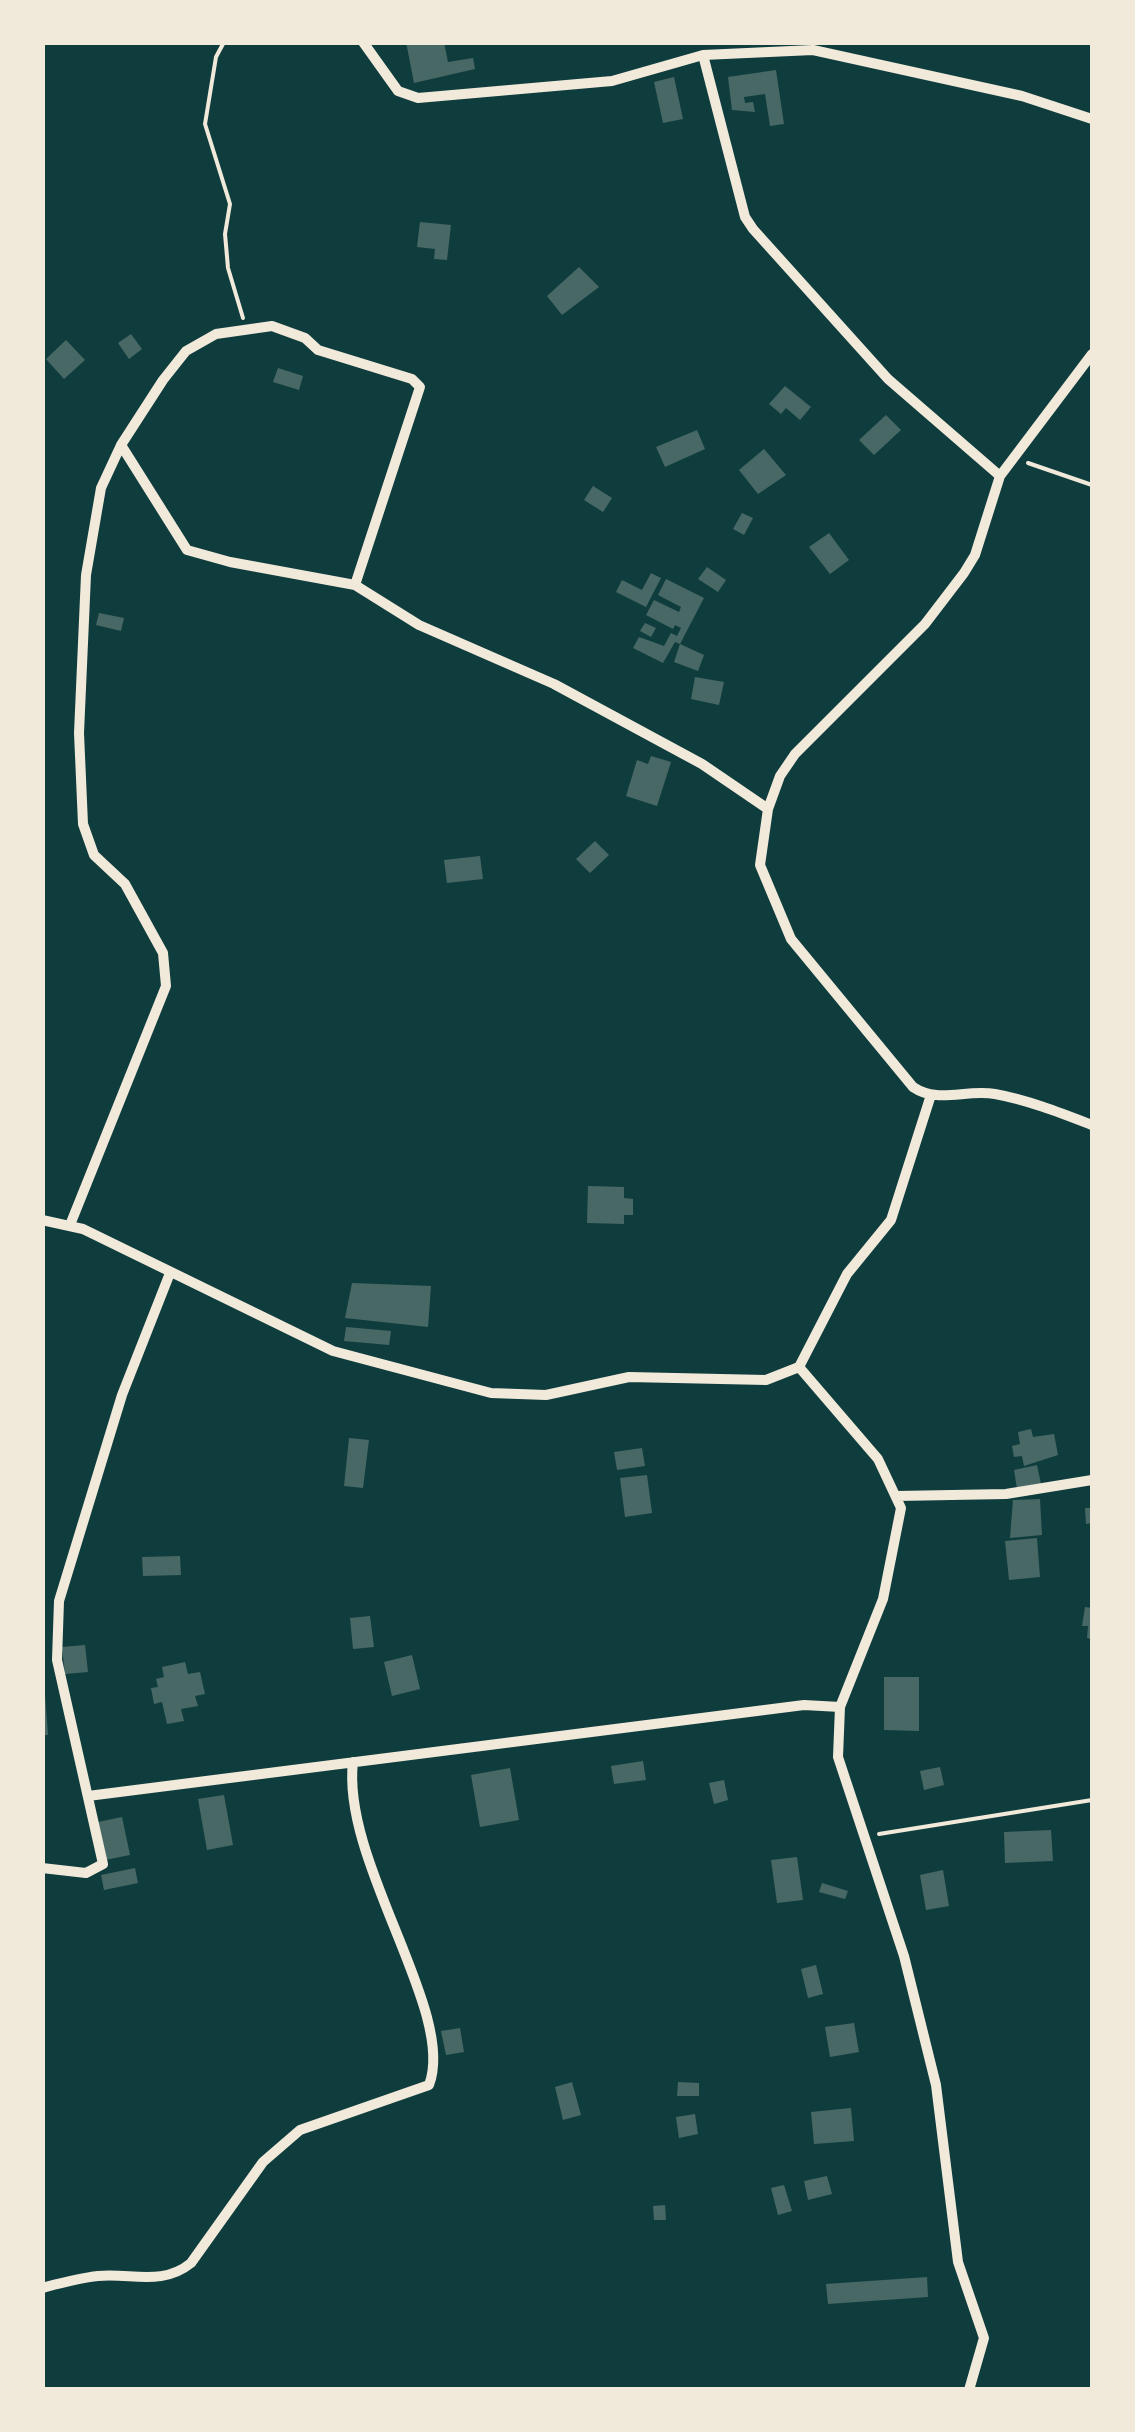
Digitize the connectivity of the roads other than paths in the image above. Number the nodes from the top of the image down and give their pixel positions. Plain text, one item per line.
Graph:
1 (364, 42) edge
2 (703, 55) junction
3 (1092, 119) edge
4 (1092, 354) edge
5 (121, 445) junction
6 (1000, 476) junction
7 (355, 585) junction
8 (768, 810) junction
9 (930, 1098) junction
10 (1092, 1125) edge
11 (42, 1220) edge
12 (70, 1225) junction
13 (170, 1273) junction
14 (799, 1367) junction
15 (1092, 1480) edge
16 (897, 1496) junction
17 (840, 1707) junction
18 (353, 1762) junction
19 (88, 1796) junction
20 (42, 1868) edge
21 (42, 2288) edge
22 (968, 2390) edge

1 - 2 street
2 - 3 street
2 - 6 street
4 - 6 street
5 - 7 street
5 - 7 street
5 - 12 street
6 - 8 street
7 - 8 street
8 - 9 street
9 - 10 street
9 - 14 street
11 - 12 street
12 - 13 street
13 - 14 street
13 - 19 street
14 - 16 street
15 - 16 street
16 - 17 street
17 - 18 street
17 - 22 street
18 - 19 street
18 - 21 street
19 - 20 street

